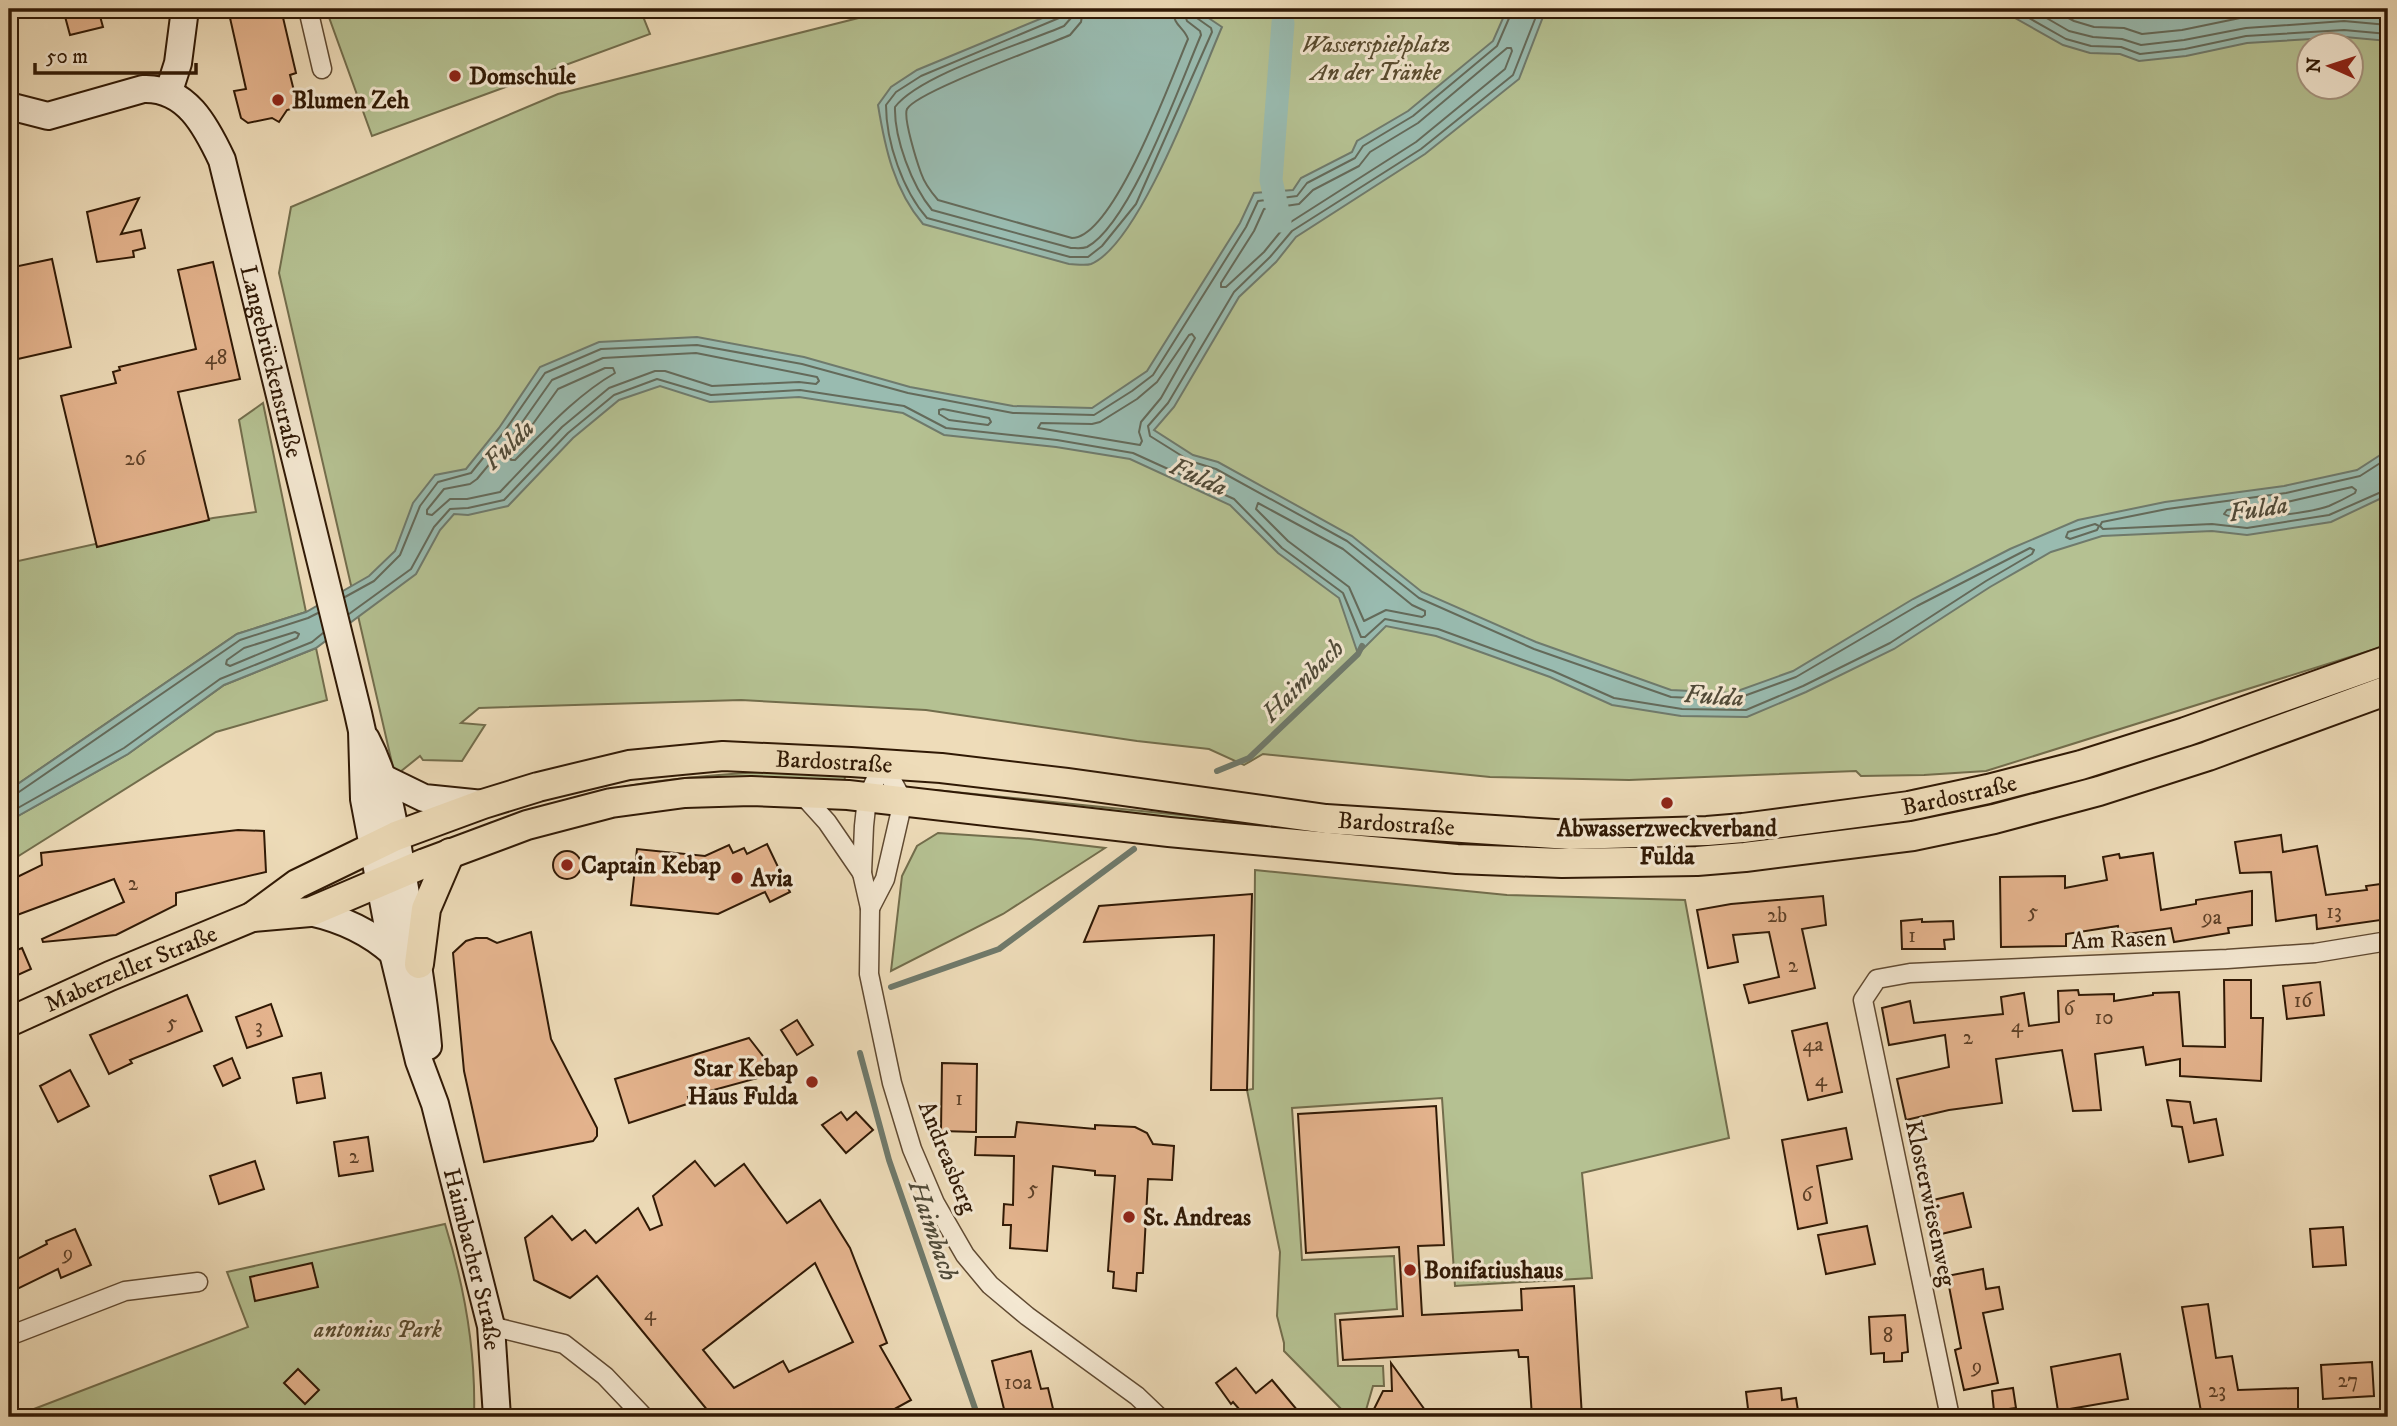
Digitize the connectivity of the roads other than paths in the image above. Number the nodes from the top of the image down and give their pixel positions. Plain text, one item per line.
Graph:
1 (185, 9) edge
2 (308, 9) edge
3 (322, 69) dead end
4 (169, 91) junction
5 (9, 106) edge
6 (2388, 660) edge
7 (2388, 690) edge
8 (360, 722) junction
9 (883, 764) junction
10 (384, 779) junction
11 (799, 792) junction
12 (867, 797) junction
13 (903, 801) junction
14 (484, 804) junction
15 (384, 841) junction
16 (450, 853) junction
17 (862, 873) junction
18 (391, 877) junction
19 (870, 908) junction
20 (310, 912) junction
21 (252, 917) junction
22 (2388, 941) edge
23 (393, 953) junction
24 (419, 964) junction
25 (1863, 1000) joint
26 (9, 1022) edge
27 (435, 1104) junction
28 (198, 1282) dead end
29 (491, 1326) junction
30 (9, 1336) edge
31 (497, 1417) edge
32 (644, 1417) edge
33 (1159, 1417) edge
34 (1950, 1417) edge

1 - 4 main road
2 - 3 street
4 - 5 main road
4 - 8 main road, Langebrückenstraße
6 - 9 main road, Bardostraße
7 - 13 main road, Bardostraße
8 - 10 main road, Langebrückenstraße
8 - 15 main road, Langebrückenstraße
9 - 12 street, Andreasberg
9 - 13 street
9 - 14 main road, Bardostraße
10 - 14 main road
10 - 15 main road, Langebrückenstraße
11 - 12 main road, Bardostraße
11 - 16 main road, Bardostraße
11 - 17 street, Andreasberg
12 - 13 main road, Bardostraße
12 - 17 street, Andreasberg
13 - 19 street, Andreasberg
14 - 15 main road, Bardostraße
15 - 18 main road
15 - 21 main road, Maberzeller Straße
16 - 18 main road, Bardostraße
16 - 24 main road
17 - 19 street, Andreasberg
18 - 20 main road, Maberzeller Straße
18 - 23 main road, Haimbacher Straße
18 - 24 main road, Haimbacher Straße
19 - 33 street, Andreasberg
20 - 21 main road, Maberzeller Straße
20 - 23 main road
21 - 26 main road, Maberzeller Straße
22 - 25 street, Am Rasen
23 - 27 main road, Haimbacher Straße
24 - 27 main road, Haimbacher Straße
25 - 34 street, Klosterwiesenweg
27 - 29 main road, Haimbacher Straße
28 - 30 street
29 - 31 main road, Haimbacher Straße
29 - 32 street

